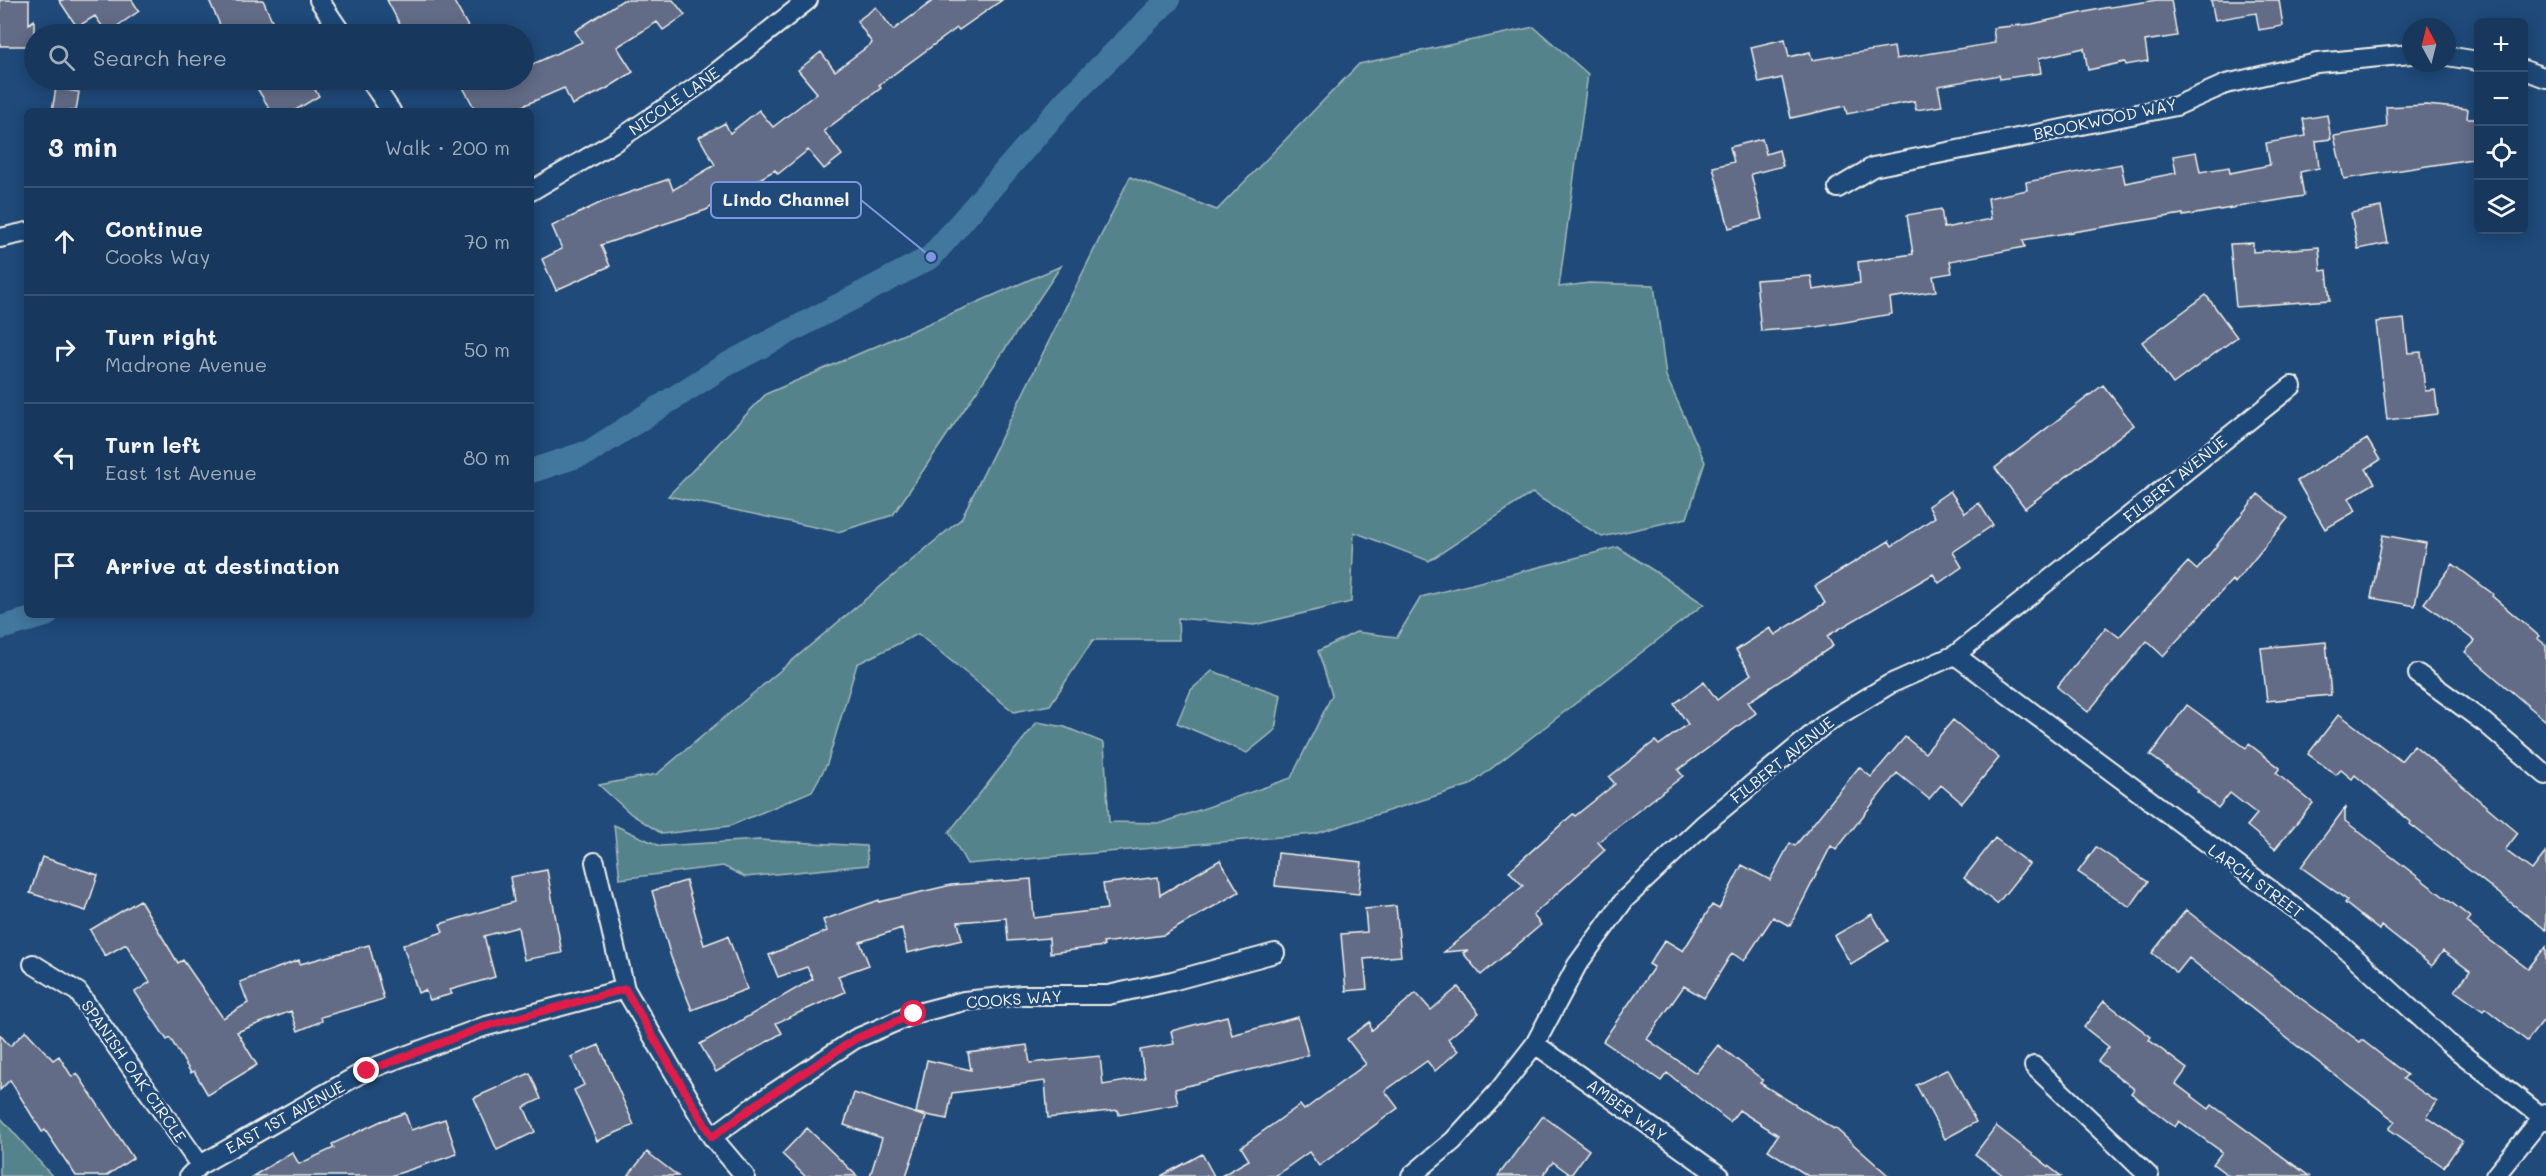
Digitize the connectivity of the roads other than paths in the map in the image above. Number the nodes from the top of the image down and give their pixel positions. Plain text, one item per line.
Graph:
1 (320, 0) edge
2 (808, 0) edge
3 (336, 24) edge
4 (2402, 55) edge
5 (2456, 57) edge
6 (2474, 60) edge
7 (2528, 72) edge
8 (2546, 78) edge
9 (377, 90) edge
10 (389, 108) edge
11 (1838, 188) dead end
12 (534, 189) edge
13 (24, 233) edge
14 (0, 238) edge
15 (2292, 386) dead end
16 (1955, 655) junction
17 (2418, 674) dead end
18 (2546, 775) edge
19 (595, 862) dead end
20 (1275, 953) dead end
21 (33, 964) dead end
22 (625, 989) junction
23 (1535, 1044) junction
24 (2034, 1066) dead end
25 (2545, 1117) edge
26 (712, 1137) junction
27 (195, 1170) edge
28 (745, 1176) edge
29 (1411, 1176) edge
30 (1720, 1176) edge
31 (2149, 1176) edge
32 (2495, 1176) edge

1 - 3 street
2 - 12 street, NICOLE LANE
4 - 11 street, BROOKWOOD WAY
5 - 6 street
7 - 8 street
9 - 10 street
13 - 14 street
15 - 16 street, FILBERT AVENUE
16 - 23 street, FILBERT AVENUE
16 - 25 street, LARCH STREET
17 - 18 street
19 - 22 street
20 - 26 street, COOKS WAY
21 - 27 street, SPANISH OAK CIRCLE
22 - 26 street
22 - 27 street, EAST 1ST AVENUE
23 - 29 street, FILBERT AVENUE
23 - 30 street, AMBER WAY
24 - 31 street
25 - 32 street
26 - 28 street

